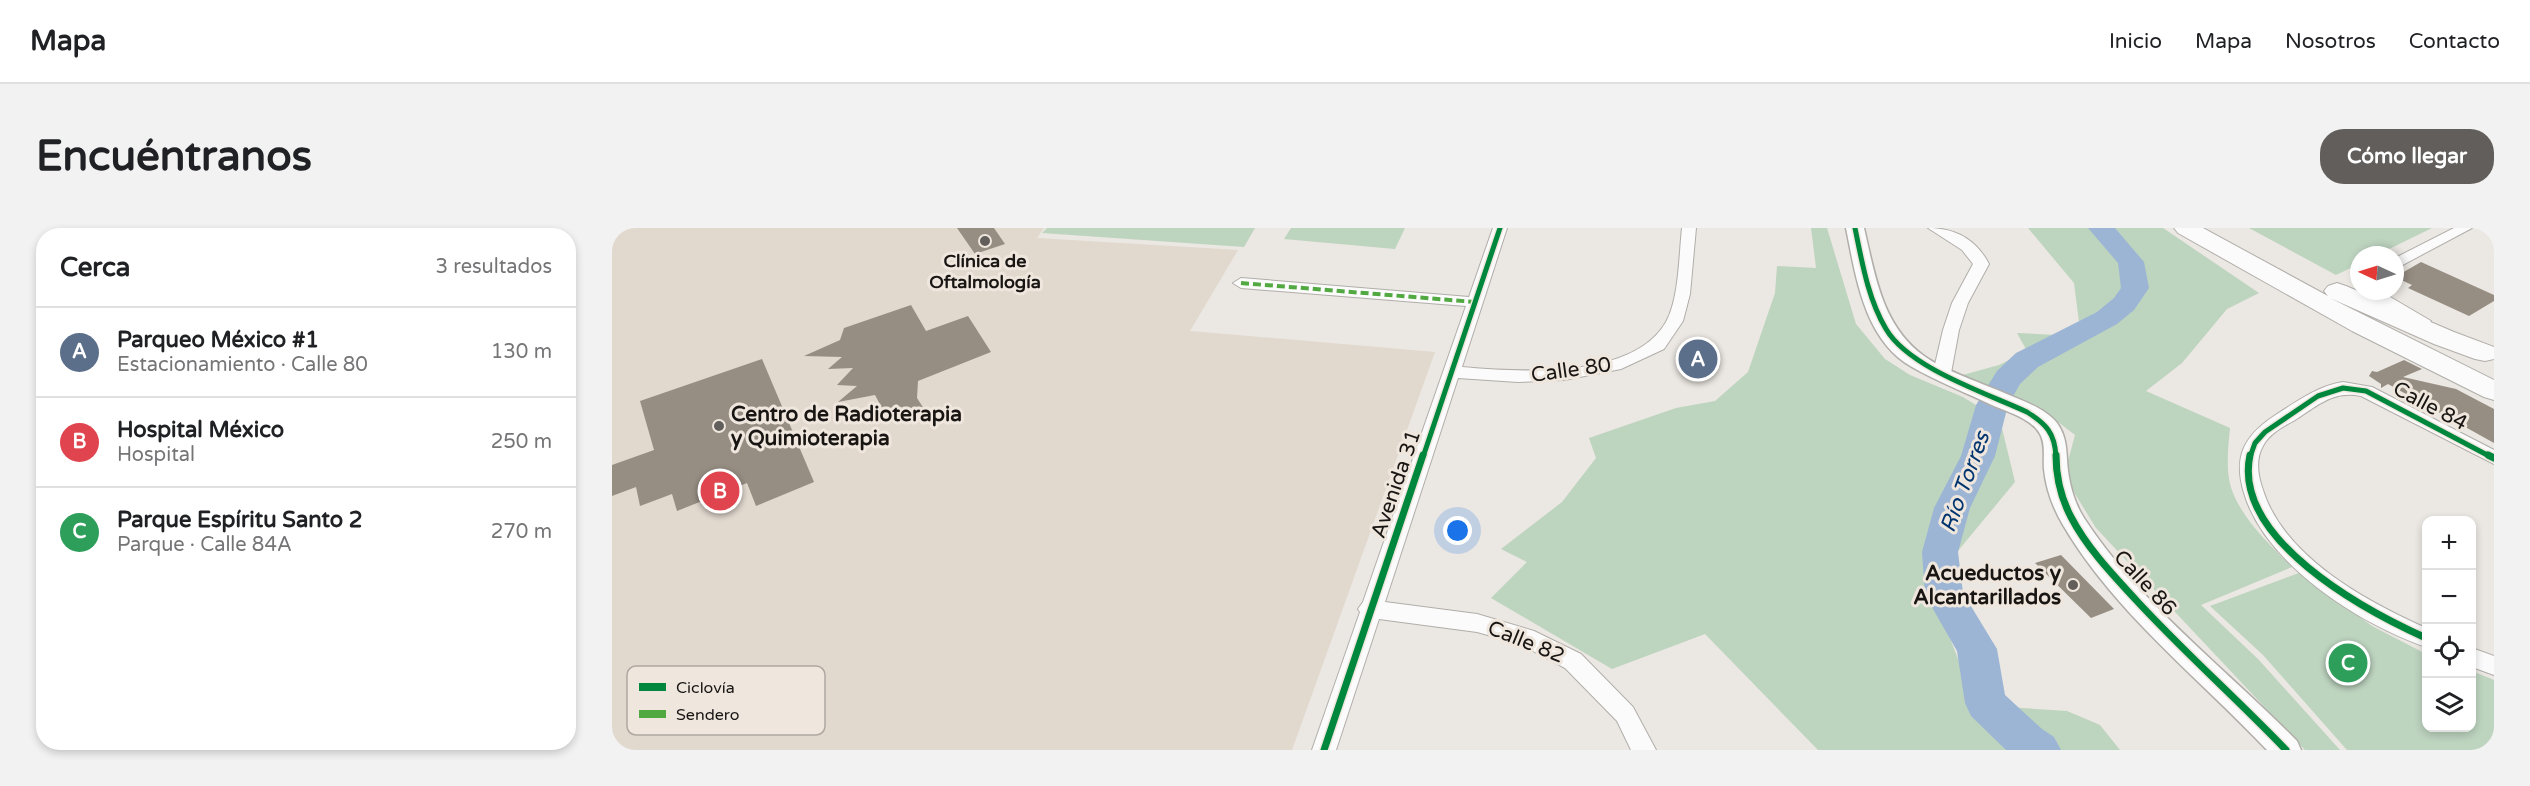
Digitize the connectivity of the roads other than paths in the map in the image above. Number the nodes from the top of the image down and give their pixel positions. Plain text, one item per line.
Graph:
1 (1500, 228) edge
2 (1689, 228) edge
3 (1855, 228) edge
4 (1935, 228) edge
5 (2186, 228) edge
6 (2215, 228) edge
7 (2465, 228) edge
8 (2404, 259) edge
9 (1241, 284) dead end
10 (2384, 300) edge
11 (1475, 302) junction
12 (2491, 361) edge
13 (1452, 372) junction
14 (1942, 373) junction
15 (2494, 391) edge
16 (2494, 458) edge
17 (1369, 609) junction
18 (2422, 636) edge
19 (2476, 659) edge
20 (2494, 666) edge
21 (1324, 750) edge
22 (1644, 750) edge
23 (2286, 750) edge

1 - 11 street, Avenida 31
2 - 13 street, Calle 80
3 - 14 street, Calle 86
4 - 14 street
5 - 15 highway
6 - 12 highway
7 - 8 street
9 - 11 street
10 - 12 street
11 - 13 street, Avenida 31
13 - 17 street, Avenida 31
14 - 23 street, Calle 86
16 - 18 street, Calle 84
17 - 21 street, Avenida 31
17 - 22 street, Calle 82
19 - 20 street

